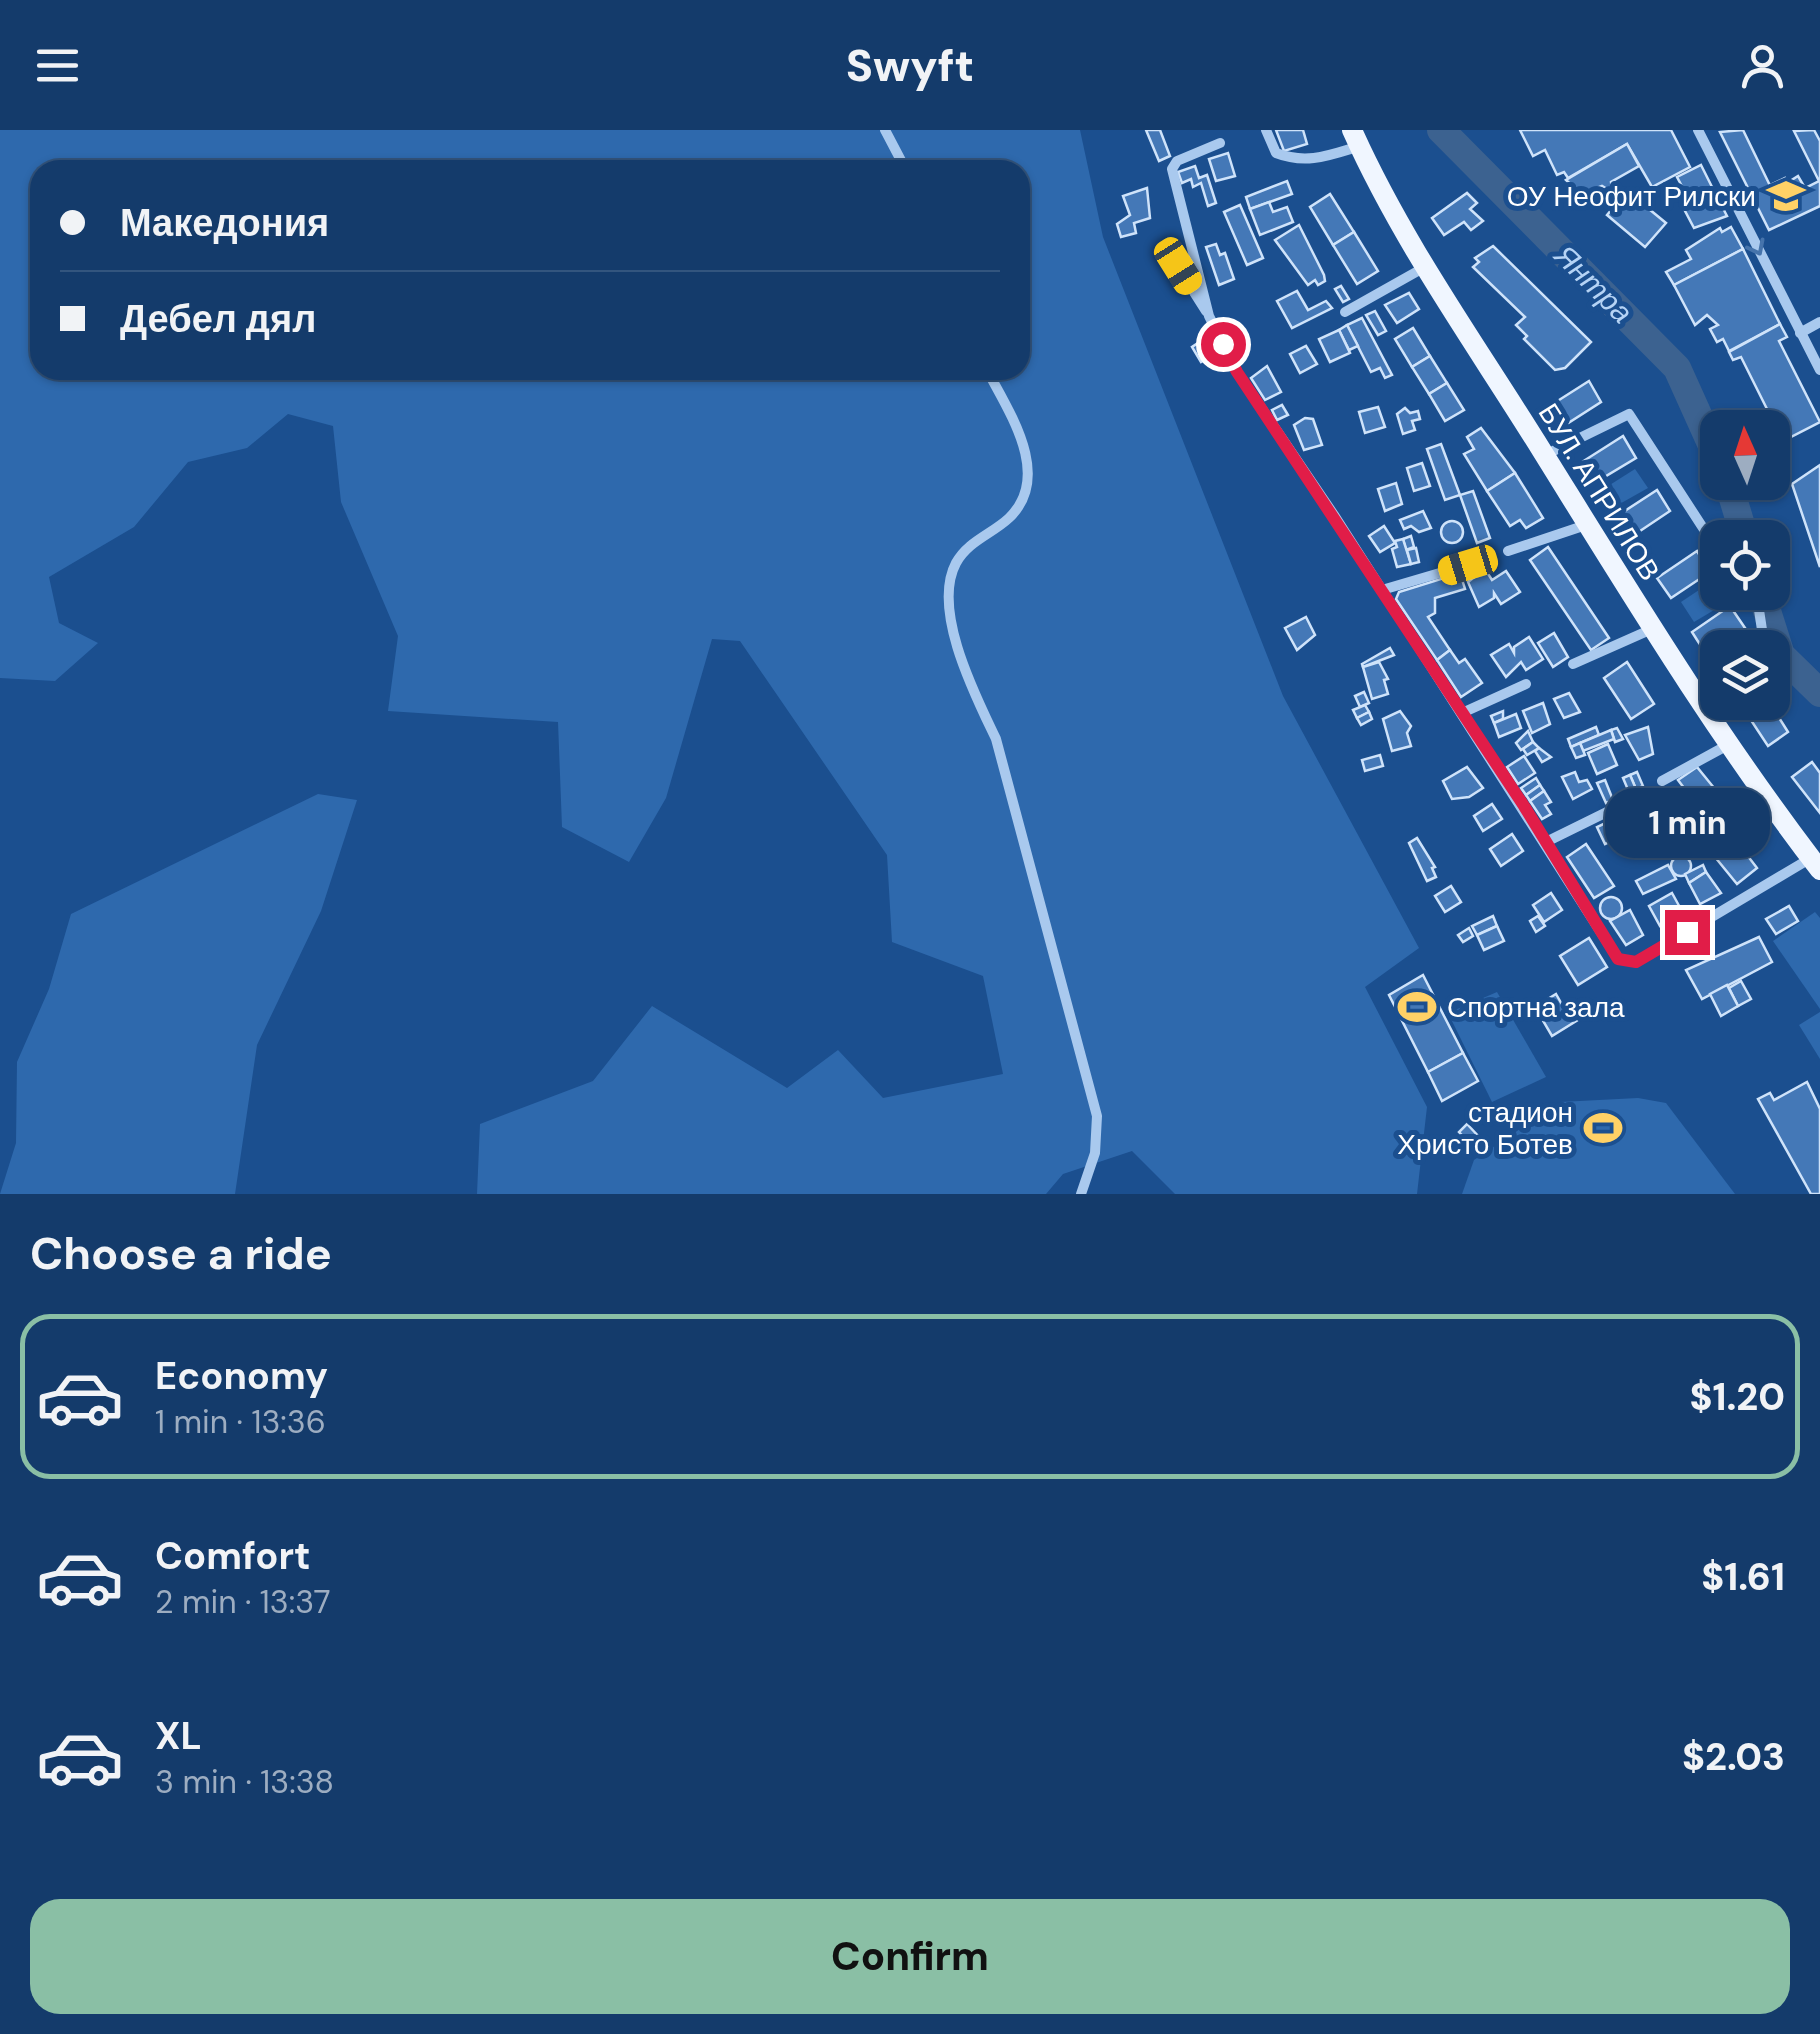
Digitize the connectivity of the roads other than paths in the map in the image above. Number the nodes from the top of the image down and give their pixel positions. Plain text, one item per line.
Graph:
1 (886, 130) edge
2 (1266, 130) edge
3 (1698, 130) edge
4 (1356, 138) edge
5 (1220, 143) dead end
6 (901, 160) edge
7 (1178, 266) dead end
8 (1426, 267) junction
9 (1345, 312) dead end
10 (1210, 316) junction
11 (1820, 322) edge
12 (1800, 334) junction
13 (1820, 370) edge
14 (992, 380) edge
15 (1545, 456) junction
16 (1700, 523) edge
17 (1586, 525) junction
18 (1508, 551) dead end
19 (1468, 565) dead end
20 (1382, 590) junction
21 (1652, 629) junction
22 (1573, 664) dead end
23 (1526, 684) dead end
24 (1462, 713) junction
25 (1726, 746) junction
26 (1662, 780) dead end
27 (1613, 809) dead end
28 (1546, 842) junction
29 (1815, 864) edge
30 (1090, 1171) junction
31 (1081, 1194) edge
32 (1093, 1194) edge

1 - 6 street
2 - 4 street
3 -> 12 street
4 - 8 main road, БУЛ. АПРИЛОВ
5 - 10 street
7 - 10 street
8 - 9 street
8 - 15 main road, БУЛ. АПРИЛОВ
10 - 20 street
11 - 12 street
12 - 13 street
14 - 30 street
15 - 16 street
15 - 17 main road, БУЛ. АПРИЛОВ
17 - 18 street
17 - 21 main road, БУЛ. АПРИЛОВ
19 - 20 street
20 - 24 street
21 - 22 street
21 - 25 main road, БУЛ. АПРИЛОВ
23 - 24 street
24 - 28 street
25 - 26 street
25 - 29 main road, БУЛ. АПРИЛОВ
27 - 28 street
28 - 29 street
30 - 31 street
30 - 32 street

